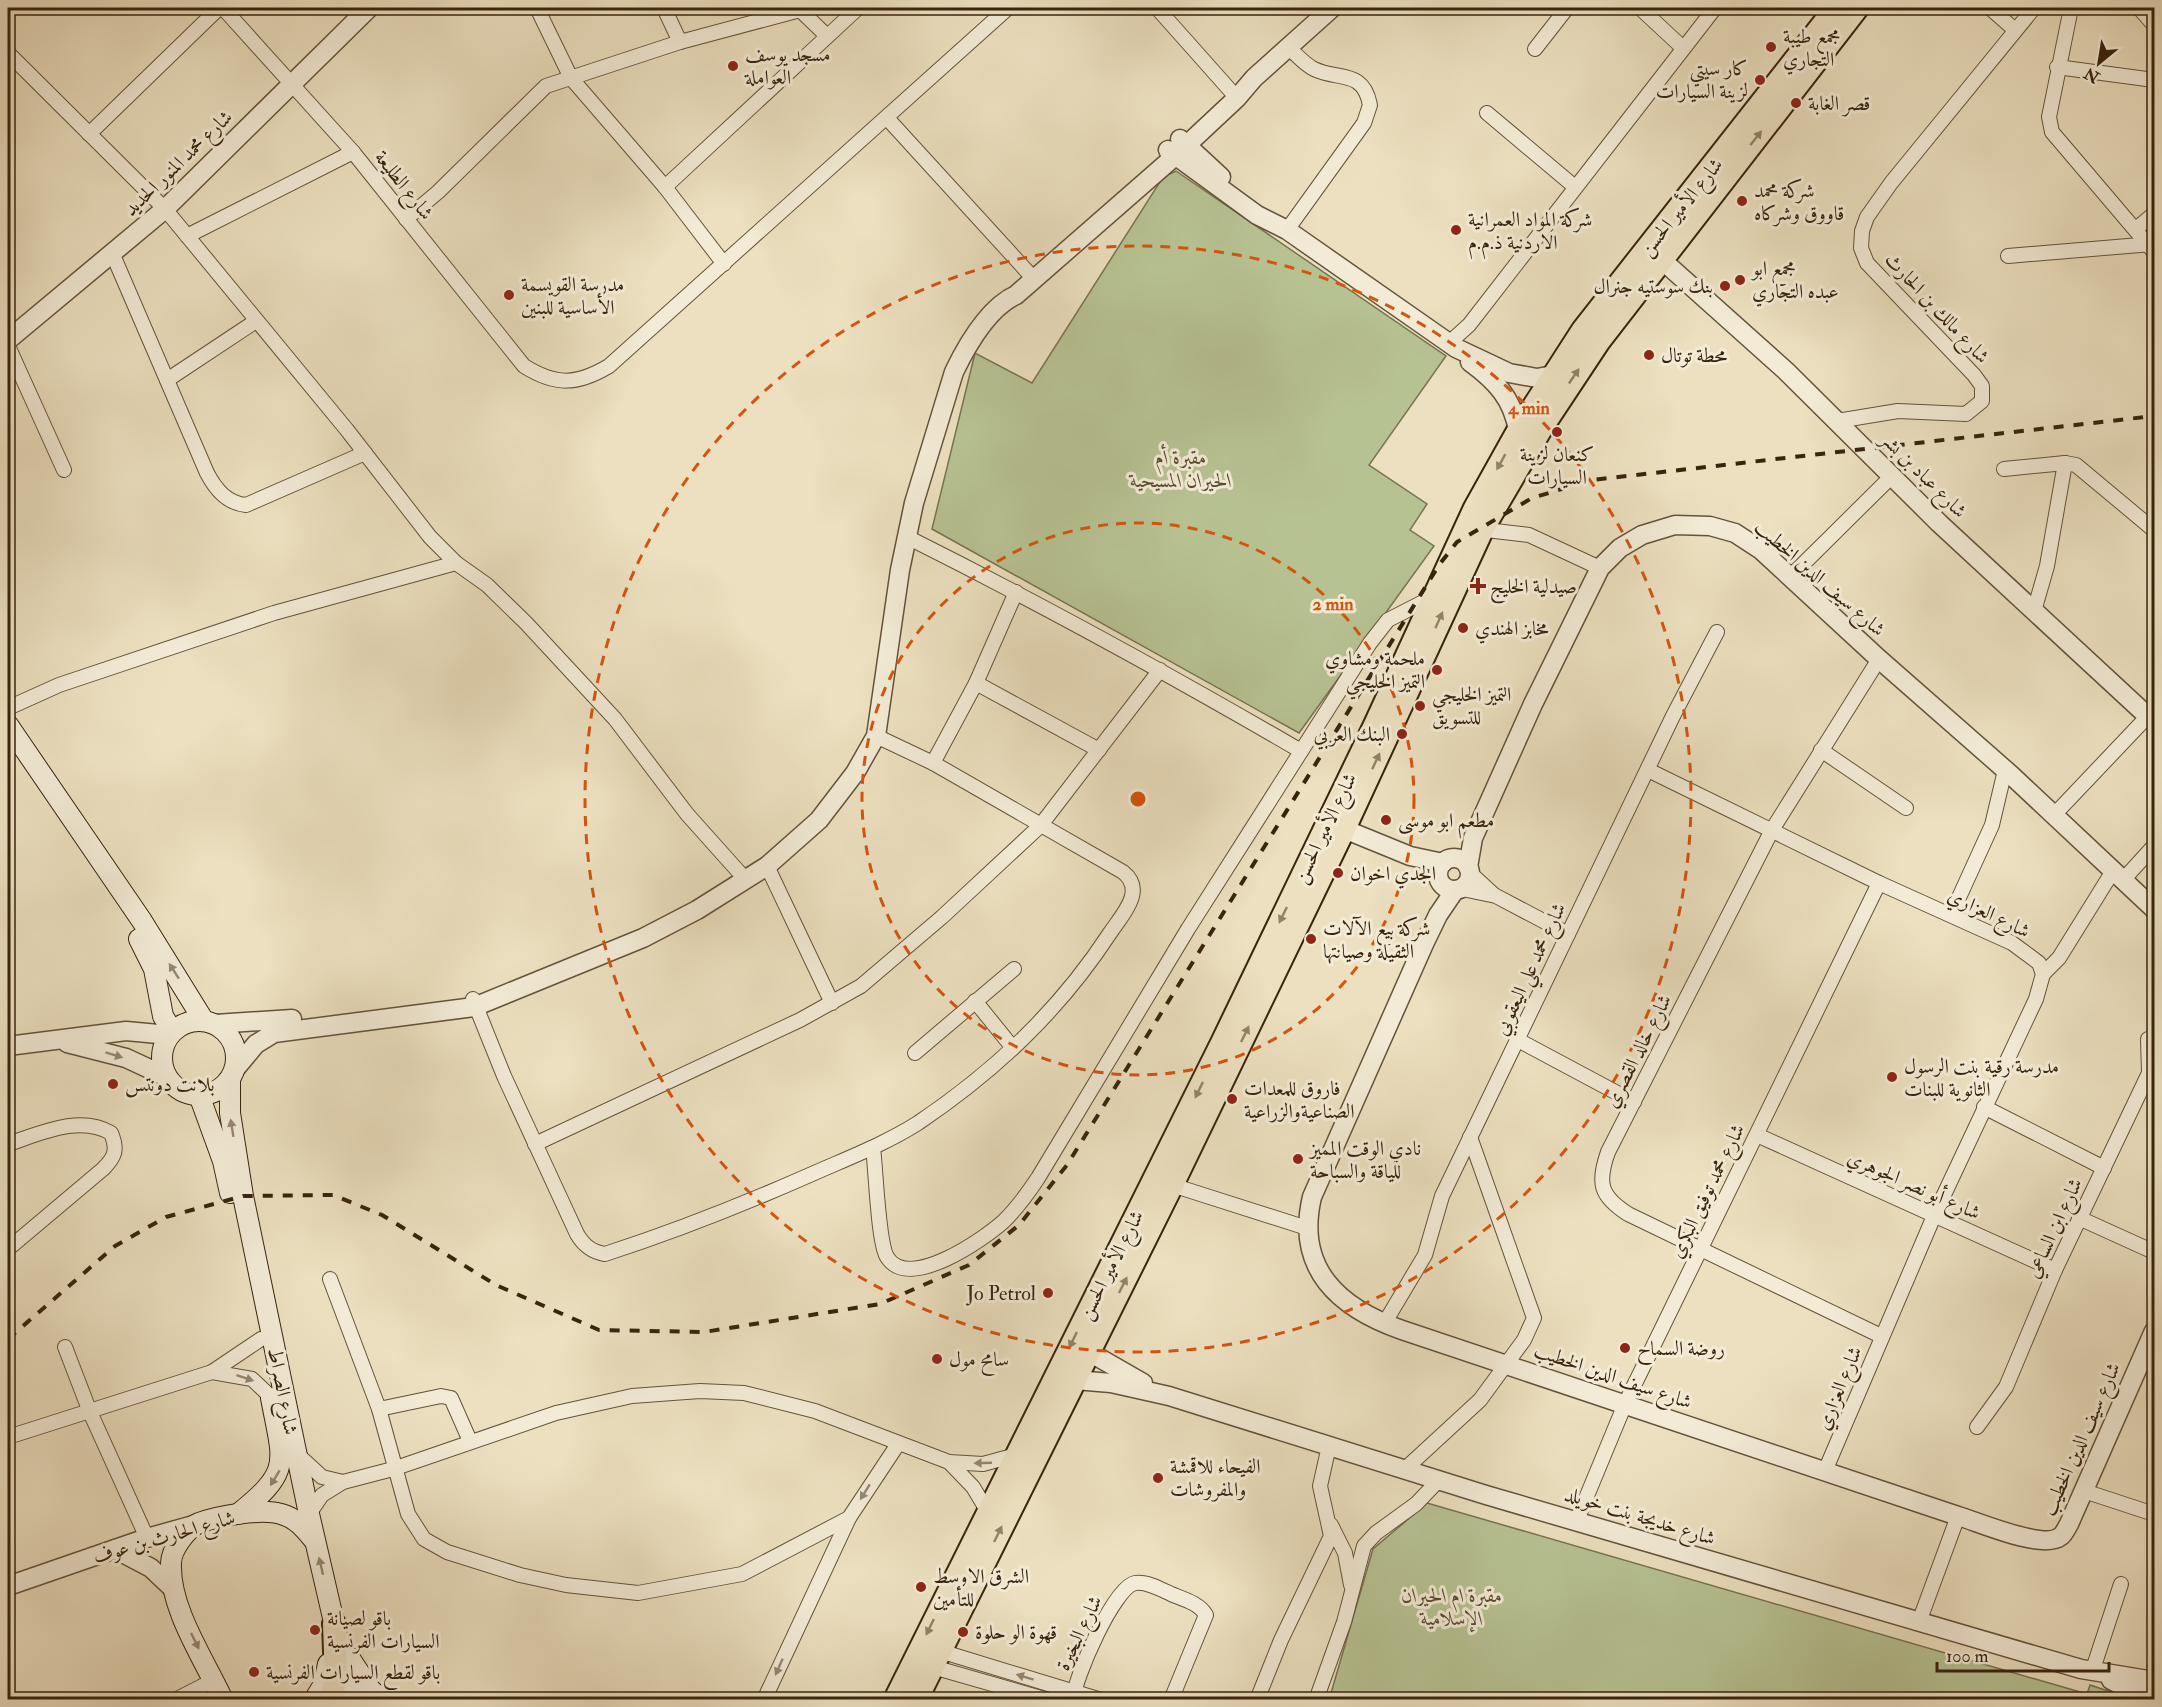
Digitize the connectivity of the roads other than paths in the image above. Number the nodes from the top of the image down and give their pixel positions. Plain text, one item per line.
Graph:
1 (219, 8) edge
2 (223, 8) edge
3 (369, 8) edge
4 (537, 8) edge
5 (664, 8) edge
6 (858, 8) edge
7 (1008, 8) edge
8 (1157, 8) edge
9 (1332, 8) edge
10 (1567, 8) edge
11 (1640, 8) edge
12 (1715, 8) edge
13 (1836, 8) edge
14 (1857, 8) edge
15 (1990, 8) edge
16 (2034, 8) edge
17 (2071, 8) edge
18 (2139, 8) edge
19 (799, 9) edge
20 (1822, 17) edge
21 (2154, 25) edge
22 (2015, 30) junction
23 (826, 36) junction
24 (680, 42) junction
25 (1288, 47) junction
26 (1683, 48) junction
27 (1535, 49) dead end
28 (8, 52) edge
29 (2057, 68) junction
30 (571, 78) junction
31 (2154, 80) edge
32 (292, 82) junction
33 (1235, 95) junction
34 (1487, 113) dead end
35 (887, 118) junction
36 (89, 134) junction
37 (1177, 147) junction
38 (353, 152) junction
39 (665, 187) junction
40 (1575, 187) junction
41 (165, 209) junction
42 (2154, 214) edge
43 (406, 219) junction
44 (1280, 226) junction
45 (2136, 229) junction
46 (187, 236) junction
47 (2152, 247) edge
48 (113, 255) junction
49 (2008, 256) dead end
50 (1662, 260) junction
51 (724, 264) junction
52 (1031, 276) junction
53 (256, 321) junction
54 (8, 340) edge
55 (1453, 345) junction
56 (8, 346) edge
57 (1553, 375) junction
58 (167, 380) junction
59 (1837, 421) junction
60 (1518, 431) junction
61 (365, 453) junction
62 (2066, 463) junction
63 (2004, 469) dead end
64 (64, 470) dead end
65 (1893, 475) junction
66 (1473, 529) junction
67 (2154, 530) edge
68 (907, 537) junction
69 (456, 563) junction
70 (1600, 568) junction
71 (1790, 577) junction
72 (1016, 592) junction
73 (1431, 598) junction
74 (2034, 611) junction
75 (1717, 632) dead end
76 (1879, 659) junction
77 (1160, 670) junction
78 (976, 683) junction
79 (8, 708) edge
80 (2151, 719) edge
81 (8, 725) edge
82 (876, 736) junction
83 (8, 742) edge
84 (1099, 750) junction
85 (1821, 750) junction
86 (1301, 752) junction
87 (933, 763) junction
88 (1648, 770) junction
89 (2005, 770) junction
90 (1906, 808) dead end
91 (2054, 815) junction
92 (1040, 825) junction
93 (1344, 829) junction
94 (1772, 830) junction
95 (2154, 846) edge
96 (767, 866) junction
97 (1454, 875) junction
98 (2118, 876) junction
99 (746, 880) junction
100 (1879, 883) junction
101 (2154, 909) edge
102 (1951, 915) junction
103 (1568, 934) junction
104 (1014, 969) dead end
105 (2043, 974) junction
106 (975, 1001) junction
107 (473, 1003) junction
108 (832, 1003) junction
109 (210, 1022) junction
110 (170, 1033) junction
111 (2148, 1039) dead end
112 (1518, 1040) junction
113 (59, 1042) junction
114 (8, 1046) edge
115 (1013, 1048) junction
116 (915, 1053) dead end
117 (233, 1074) junction
118 (167, 1077) junction
119 (199, 1095) junction
120 (1634, 1102) junction
121 (1984, 1107) junction
122 (1756, 1135) junction
123 (1470, 1137) junction
124 (8, 1144) edge
125 (536, 1144) junction
126 (873, 1148) junction
127 (2104, 1168) junction
128 (1172, 1185) junction
129 (1934, 1216) junction
130 (2079, 1218) junction
131 (1307, 1228) junction
132 (8, 1249) edge
133 (1699, 1251) junction
134 (2154, 1252) edge
135 (2055, 1270) junction
136 (330, 1279) dead end
137 (1384, 1324) junction
138 (2154, 1331) edge
139 (1881, 1336) junction
140 (261, 1340) junction
141 (65, 1347) dead end
142 (1089, 1352) junction
143 (1507, 1363) junction
144 (212, 1372) junction
145 (1074, 1380) junction
146 (1169, 1396) junction
147 (271, 1397) junction
148 (1624, 1404) junction
149 (379, 1409) junction
150 (90, 1412) junction
151 (1977, 1427) dead end
152 (8, 1437) edge
153 (470, 1441) junction
154 (898, 1444) junction
155 (1329, 1446) junction
156 (296, 1453) junction
157 (1016, 1455) junction
158 (949, 1462) junction
159 (393, 1468) junction
160 (1404, 1470) junction
161 (1825, 1471) junction
162 (1438, 1481) junction
163 (343, 1482) junction
164 (2084, 1491) junction
165 (988, 1512) junction
166 (309, 1514) junction
167 (2154, 1514) edge
168 (238, 1515) junction
169 (1958, 1516) junction
170 (849, 1518) junction
171 (1577, 1520) junction
172 (1329, 1523) junction
173 (197, 1524) junction
174 (147, 1538) junction
175 (315, 1541) junction
176 (115, 1549) junction
177 (2121, 1584) dead end
178 (8, 1586) edge
179 (171, 1587) junction
180 (1352, 1590) junction
181 (1919, 1622) junction
182 (335, 1625) junction
183 (937, 1659) junction
184 (2095, 1673) junction
185 (214, 1680) junction
186 (2154, 1681) edge
187 (1074, 1696) edge
188 (175, 1700) edge
189 (223, 1700) edge
190 (314, 1700) edge
191 (331, 1700) edge
192 (352, 1700) edge
193 (382, 1700) edge
194 (764, 1700) edge
195 (895, 1700) edge
196 (916, 1700) edge
197 (1048, 1700) edge
198 (1101, 1700) edge
199 (1171, 1700) edge
200 (1257, 1700) edge
201 (1316, 1700) edge
202 (2151, 1700) edge

1 - 36 street
2 - 32 street, شارع الطليعة
3 - 32 street, شارع محمد المنور الحديد
4 - 30 street
5 - 24 street
6 - 23 street
7 - 35 street
8 - 33 street
9 - 25 street
10 - 27 street
11 - 26 street
12 - 26 street
13 - 20 highway, شارع الأمير الحسن
50 -> 14 highway, شارع الأمير الحسن
15 - 22 street
16 - 22 street, شارع مالك بن الحارث
17 - 29 street
18 - 21 street
19 - 23 street
19 - 24 street
20 - 57 highway, شارع الأمير الحسن
22 - 59 street, شارع مالك بن الحارث
23 - 39 street
24 - 30 street
25 - 33 street
25 - 44 street
26 - 40 street
28 - 36 street
29 - 31 street
29 - 45 street
30 - 39 street
30 - 43 street
32 - 38 street, شارع الطليعة
32 - 41 street, شارع محمد المنور الحديد
33 - 37 street
34 - 40 street
35 - 51 street
35 - 52 street
36 - 41 street
37 - 44 street
37 - 52 street
38 - 43 street, شارع الطليعة
38 - 46 street
39 - 51 street
40 - 55 street
41 - 46 street
41 - 48 street, شارع محمد المنور الحديد
42 - 45 street
43 - 51 street, شارع الطليعة
44 - 55 street
45 - 47 street
46 - 53 street
47 - 49 street
48 - 54 street, شارع محمد المنور الحديد
48 - 58 street
50 - 59 street, شارع عباد بن بشر
66 -> 50 highway, شارع الأمير الحسن
52 - 68 street
53 - 58 street
53 - 61 street
55 - 57 street
55 - 60 street
56 - 64 street
57 - 60 highway, شارع الأمير الحسن
58 - 61 street
59 - 65 street, شارع عباد بن بشر
60 -> 66 highway, شارع الأمير الحسن
61 - 69 street
62 - 63 street
62 - 67 street
62 - 74 street
65 - 71 street
65 - 74 street, شارع عباد بن بشر
66 - 70 street
66 - 73 highway, شارع الأمير الحسن
93 -> 66 highway, شارع الأمير الحسن
68 - 72 street
68 - 82 street
69 - 79 street
69 - 99 street
70 - 71 street, شارع سيف الدين الخطيب
70 - 97 street, شارع سيف الدين الخطيب
71 - 76 street, شارع سيف الدين الخطيب
72 - 77 street
72 - 78 street
73 - 86 street
73 -> 157 highway, شارع الأمير الحسن
74 - 80 street, شارع عباد بن بشر
75 - 88 street, شارع محمد علي اليعقوبي
76 - 85 street, شارع خالد القصري
76 - 89 street, شارع سيف الدين الخطيب
77 - 84 street
77 - 86 street
78 - 84 street
78 - 87 street
80 - 91 street
109 -> 81 main road
82 - 87 street
82 - 96 street
83 - 110 main road
84 - 92 street
85 - 90 street
85 - 94 street, شارع خالد القصري
86 - 126 street
87 - 92 street
88 - 94 street, شارع العزاري
88 - 103 street, شارع محمد علي اليعقوبي
89 - 91 street, شارع سيف الدين الخطيب
89 - 102 street
91 - 98 street, شارع سيف الدين الخطيب
92 - 108 street
92 - 115 street
93 - 97 street
128 -> 93 highway, شارع الأمير الحسن
94 - 100 street, شارع العزاري
94 - 120 street, شارع خالد القصري
95 - 98 street
96 - 99 street
96 - 108 street
97 - 103 street
97 - 131 street, شارع سيف الدين الخطيب
98 - 101 street, شارع سيف الدين الخطيب
98 - 105 street
99 - 107 street
100 - 102 street, شارع العزاري
100 - 122 street, شارع محمد توفيق البكري
102 - 105 street, شارع العزاري
103 - 112 street, شارع محمد علي اليعقوبي
104 - 106 street
105 - 121 street, شارع العزاري
106 - 115 street
106 - 116 street
107 - 109 street
107 - 117 street
107 - 125 street
108 - 125 street
109 - 110 main road
109 - 117 main road
110 - 113 street
110 - 118 main road
111 - 127 street, شارع ابن الساعي
112 - 120 street
112 - 123 street, شارع محمد علي اليعقوبي
113 - 114 street
113 -> 118 street
115 - 126 street
117 - 119 main road
156 -> 117 main road, شارع الصراط
118 - 119 main road
119 - 140 main road, شارع الصراط
120 - 133 street, شارع خالد القصري
121 - 127 street
121 - 129 street, شارع العزاري
122 - 129 street, شارع أبو نصر الجوهري
122 - 133 street, شارع محمد توفيق البكري
123 - 137 street, شارع محمد علي اليعقوبي
123 - 143 street
124 - 132 street
125 - 126 street
127 - 130 street, شارع ابن الساعي
128 - 131 street
142 -> 128 highway, شارع الأمير الحسن
129 - 135 street, شارع أبو نصر الجوهري
129 - 139 street, شارع العزاري
130 - 134 street
130 - 135 street, شارع ابن الساعي
131 - 137 street, شارع سيف الدين الخطيب
133 - 139 street, شارع خالد القصري
133 - 148 street, شارع محمد توفيق البكري
135 - 151 street, شارع ابن الساعي
136 - 149 street
137 - 143 street, شارع سيف الدين الخطيب
138 - 164 street, شارع سيف الدين الخطيب
139 - 161 street, شارع العزاري
140 - 144 street
140 - 147 main road, شارع الصراط
141 - 150 street
142 - 145 highway, شارع الأمير الحسن
142 - 146 street, شارع خديجة بنت خويلد
143 - 148 street, شارع سيف الدين الخطيب
143 - 160 street
144 -> 147 street
144 - 150 street
145 - 146 street, شارع خديجة بنت خويلد
183 -> 145 highway, شارع الأمير الحسن
146 - 155 street, شارع خديجة بنت خويلد
147 -> 168 main road, شارع الصراط
148 - 161 street, شارع سيف الدين الخطيب
148 - 171 street, شارع محمد توفيق البكري
149 - 153 street
149 - 159 street
150 - 152 street
150 - 174 street
153 - 154 street
153 - 159 street
154 - 158 street
154 -> 170 street
155 - 160 street, شارع خديجة بنت خويلد
155 - 172 street
156 - 163 street
156 - 166 main road, شارع الصراط
157 -> 158 street
157 - 165 highway, شارع الأمير الحسن
158 - 165 street
159 - 163 street
159 - 170 street
160 - 162 street, شارع خديجة بنت خويلد
161 - 169 street, شارع سيف الدين الخطيب
162 - 171 street, شارع خديجة بنت خويلد
162 - 180 street
163 - 166 street
164 - 167 street
164 - 169 street, شارع سيف الدين الخطيب
165 -> 195 highway, شارع الأمير الحسن
166 - 175 main road, شارع الصراط
168 - 173 main road, شارع الحارث بن عوف
168 - 175 main road, شارع الحارث بن عوف
169 - 181 street
170 -> 194 street
171 - 181 street, شارع خديجة بنت خويلد
172 - 180 street
172 - 200 street
173 - 174 street, شارع الحارث بن عوف
173 - 179 main road
174 - 176 street, شارع الحارث بن عوف
182 -> 175 main road, شارع الصراط
176 - 178 street, شارع الحارث بن عوف
176 - 179 street
177 - 184 street
179 -> 185 main road
180 - 201 street
181 - 184 street, شارع خديجة بنت خويلد
182 - 190 main road
182 - 191 highway
182 - 192 main road, شارع الصراط
182 - 193 main road
187 -> 183 street
183 - 196 highway, شارع الأمير الحسن
183 - 197 street
184 - 186 street, شارع خديجة بنت خويلد
184 - 202 street, شارع خديجة بنت خويلد
185 - 188 street
185 - 189 main road
187 - 198 street
187 - 199 street, شارع البخيرة

